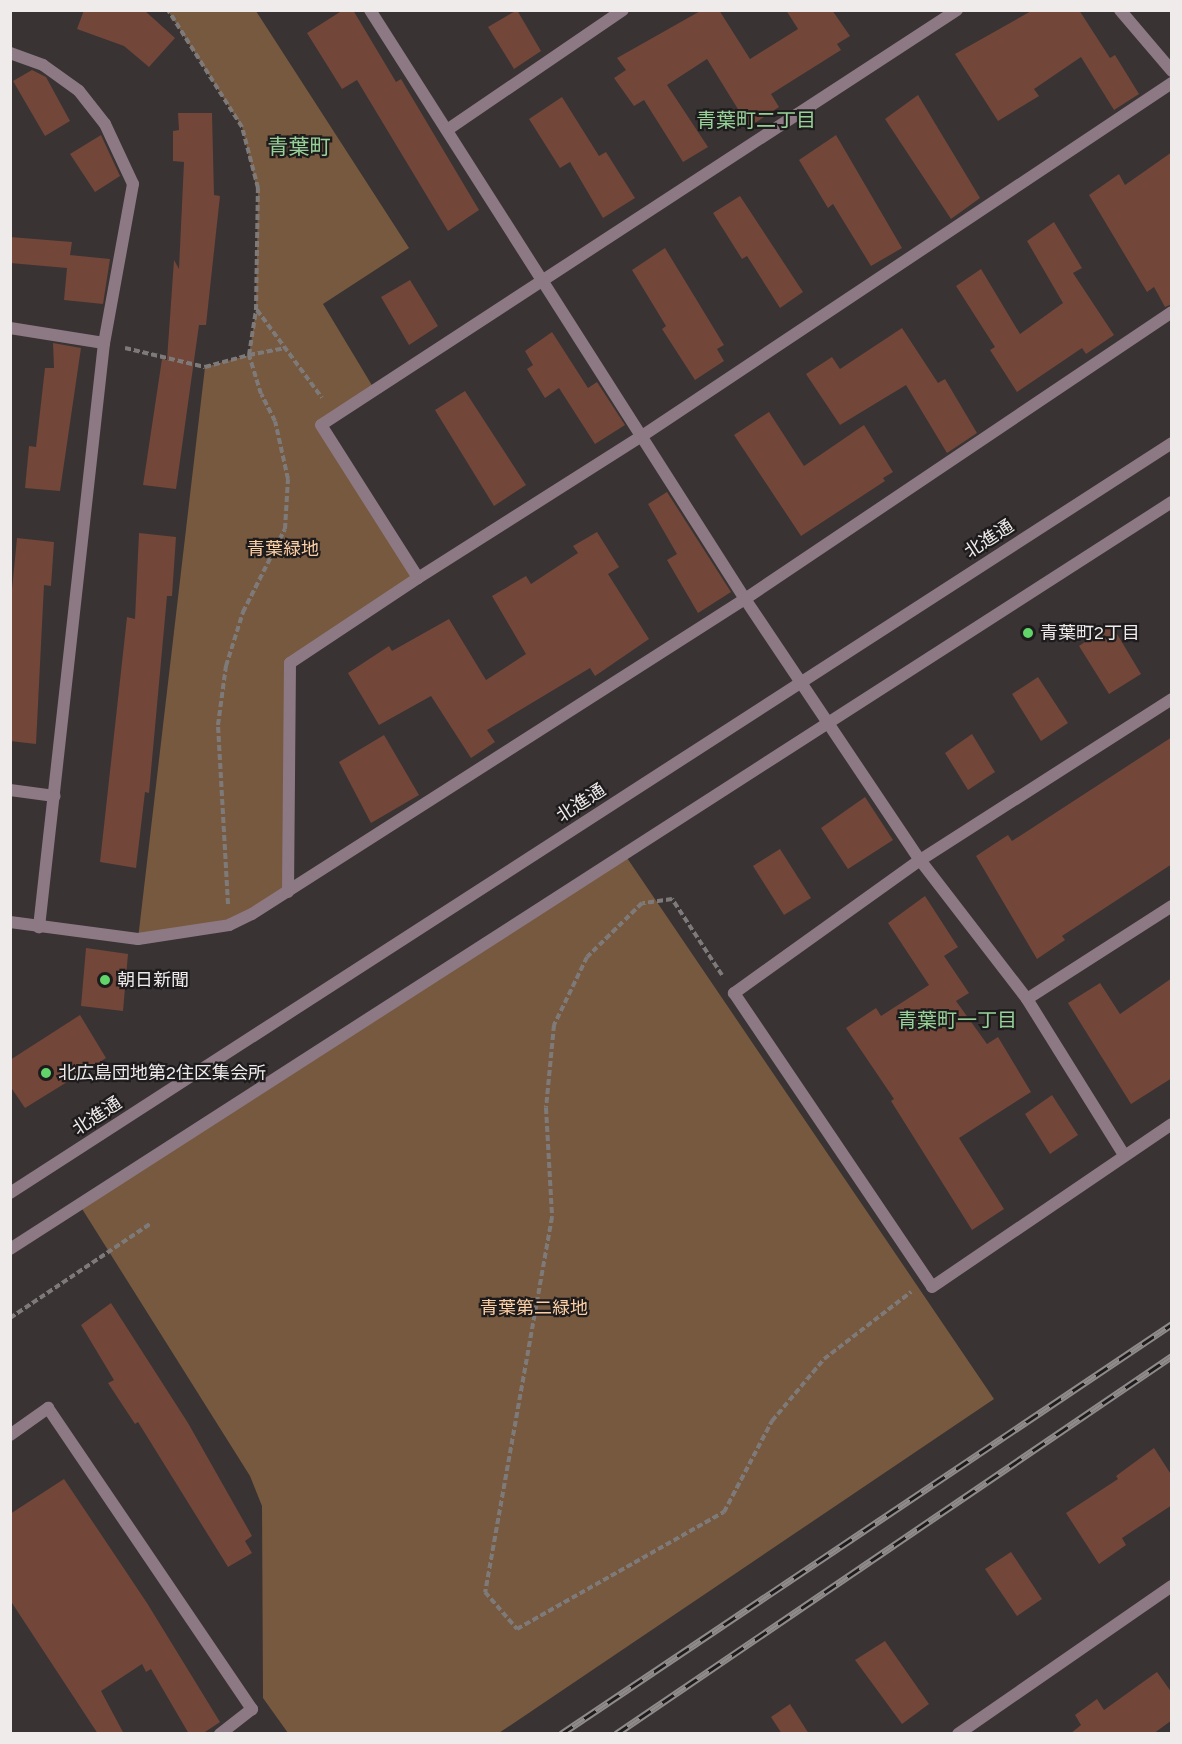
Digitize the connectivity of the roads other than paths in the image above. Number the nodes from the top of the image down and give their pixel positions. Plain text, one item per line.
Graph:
1 (370, 10) edge
2 (623, 10) edge
3 (957, 10) edge
4 (1120, 10) edge
5 (10, 52) edge
6 (1172, 71) edge
7 (1172, 83) edge
8 (447, 130) junction
9 (543, 283) junction
10 (1172, 312) edge
11 (10, 328) edge
12 (104, 343) junction
13 (642, 436) junction
14 (1172, 443) edge
15 (1172, 502) edge
16 (418, 578) junction
17 (745, 599) junction
18 (801, 683) junction
19 (1172, 699) edge
20 (826, 722) junction
21 (10, 790) edge
22 (55, 796) junction
23 (920, 860) junction
24 (288, 892) junction
25 (1172, 906) edge
26 (10, 922) edge
27 (39, 927) junction
28 (1027, 999) junction
29 (1172, 1124) edge
30 (1124, 1155) junction
31 (10, 1193) edge
32 (10, 1249) edge
33 (10, 1435) edge
34 (1172, 1586) edge
35 (220, 1734) edge
36 (958, 1734) edge

1 - 8 street
2 - 8 street
3 - 9 street
4 - 6 street
5 - 12 street
7 - 13 street
8 - 9 street
9 - 13 street
9 - 16 street
10 - 17 street
11 - 12 street
12 - 22 street
13 - 16 street
13 - 17 street
14 - 18 street, 北進通
15 - 20 street
16 - 24 street
17 - 18 street
17 - 24 street
18 - 20 street
18 - 31 street, 北進通
19 - 23 street
20 - 23 street
20 - 32 street
21 - 22 street
22 - 27 street
23 - 28 street
23 - 30 street
24 - 27 street
25 - 28 street
26 - 27 street
28 - 30 street
29 - 30 street
33 - 35 street
34 - 36 street

